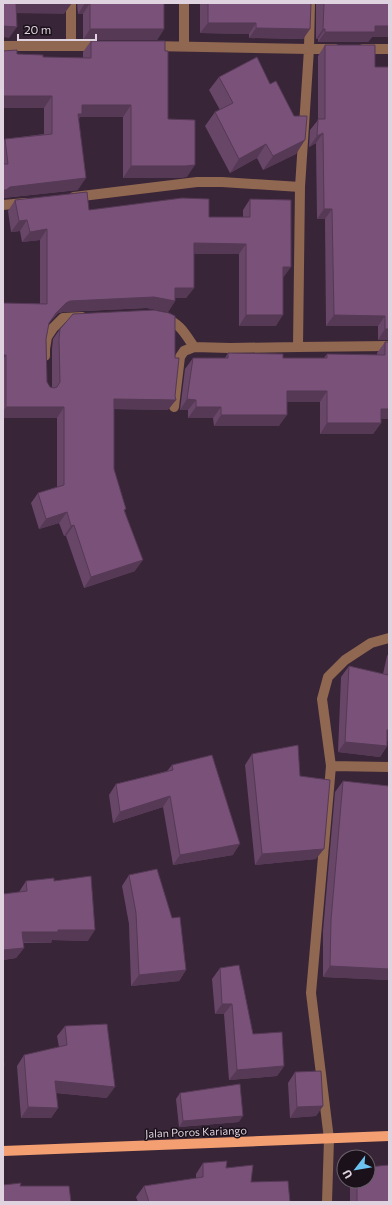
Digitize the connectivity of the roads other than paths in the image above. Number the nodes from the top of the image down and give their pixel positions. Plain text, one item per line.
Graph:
1 (71, 3) edge
2 (184, 3) edge
3 (310, 3) edge
4 (3, 46) edge
5 (71, 46) junction
6 (108, 46) edge
7 (139, 46) edge
8 (184, 46) junction
9 (309, 49) junction
10 (389, 49) edge
11 (300, 187) junction
12 (64, 198) edge
13 (34, 202) edge
14 (3, 205) edge
15 (153, 315) edge
16 (94, 317) edge
17 (389, 346) edge
18 (194, 347) junction
19 (298, 347) junction
20 (45, 363) edge
21 (174, 407) edge
22 (389, 638) edge
23 (331, 766) junction
24 (389, 767) edge
25 (389, 1136) edge
26 (329, 1139) junction
27 (3, 1150) edge
28 (327, 1202) edge

1 - 5 street
2 - 8 street
3 - 9 street
4 - 5 street
5 - 6 street
7 - 8 street
8 - 9 street
9 - 10 street
9 - 11 street
11 - 12 street
11 - 19 street
13 - 14 street
15 - 18 street
16 - 20 street
17 - 19 street
18 - 19 street
18 - 21 street
22 - 23 street
23 - 24 street
23 - 26 street
25 - 26 main road, Jalan Poros Kariango
26 - 27 main road, Jalan Poros Kariango
26 - 28 street

